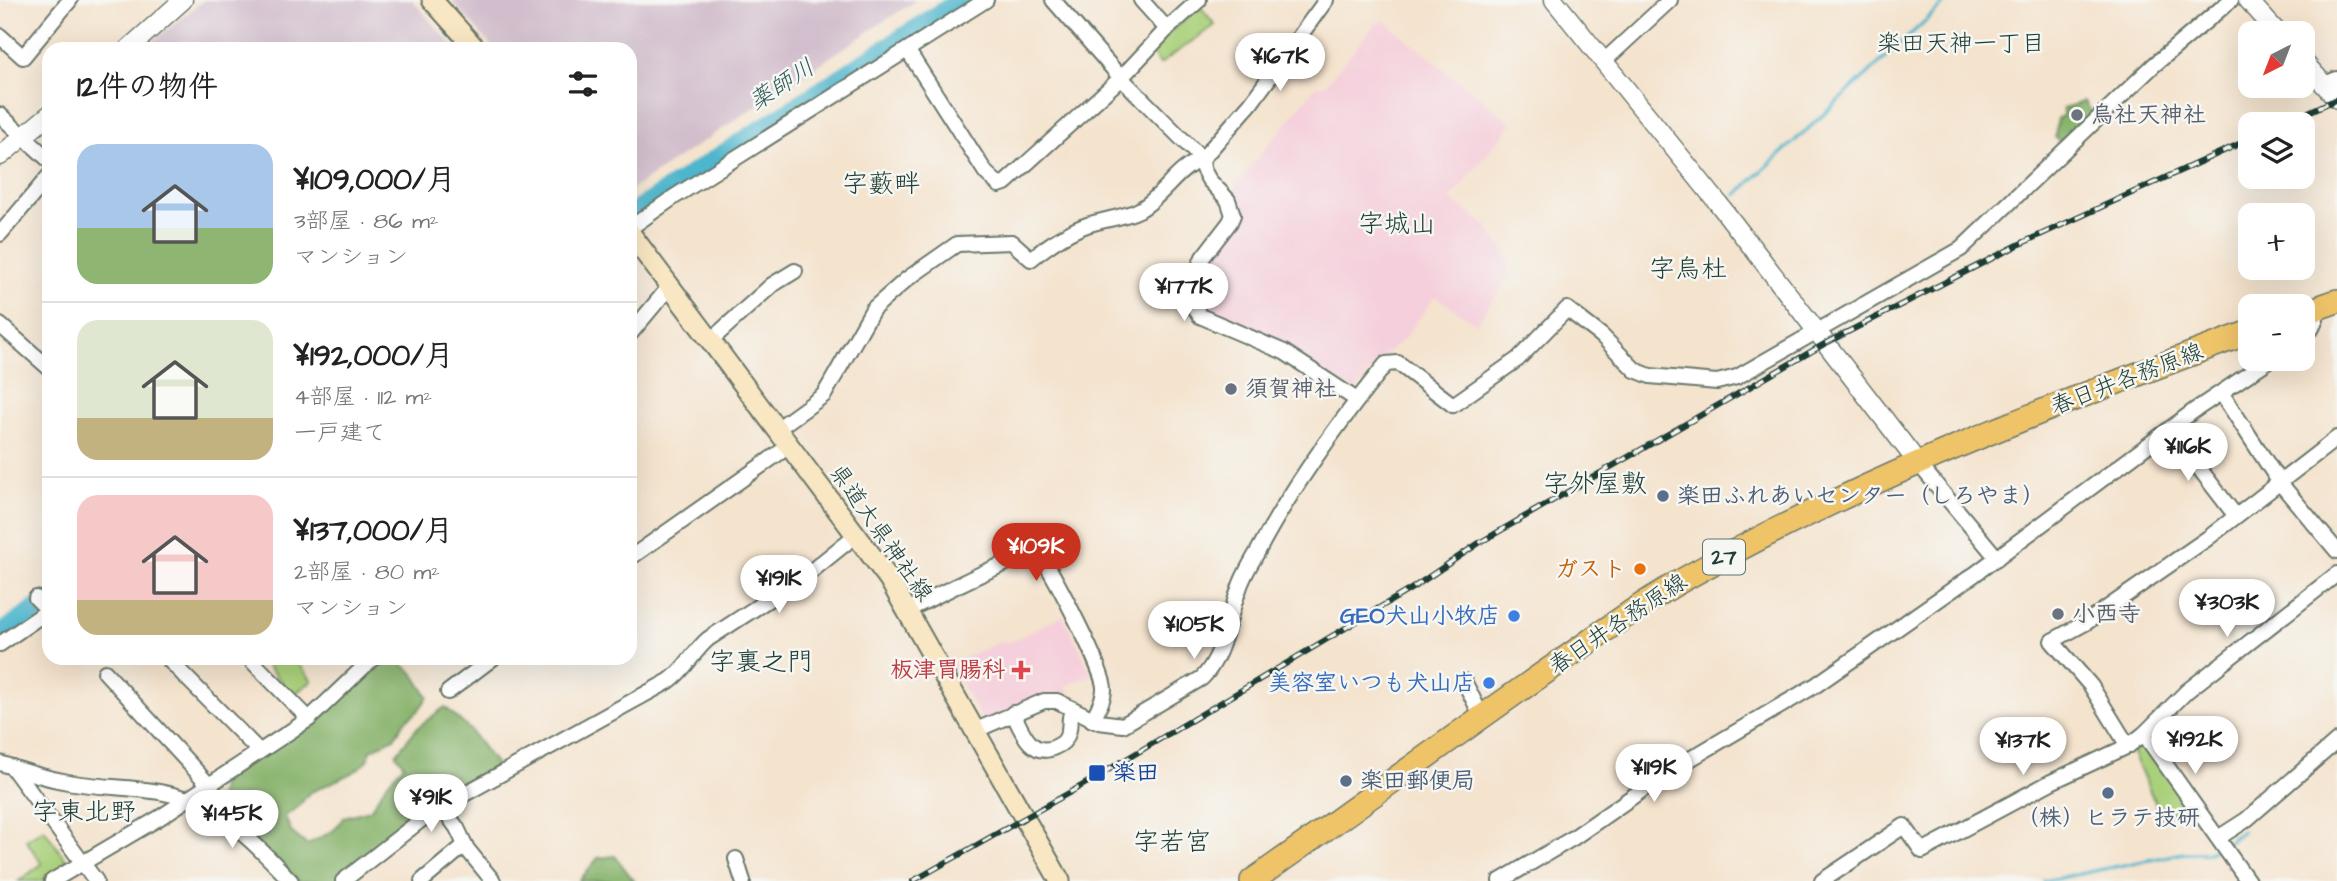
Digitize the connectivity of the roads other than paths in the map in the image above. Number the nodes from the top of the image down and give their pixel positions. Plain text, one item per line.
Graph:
1 (49, 0) edge
2 (183, 0) edge
3 (432, 0) edge
4 (986, 0) edge
5 (1053, 0) edge
6 (1141, 0) edge
7 (1199, 0) edge
8 (1326, 0) edge
9 (1554, 0) edge
10 (1670, 0) edge
11 (2231, 0) edge
12 (2248, 0) edge
13 (65, 5) edge
14 (2267, 21) edge
15 (1167, 29) junction
16 (0, 36) edge
17 (136, 42) edge
18 (469, 42) edge
19 (908, 51) junction
20 (1603, 62) junction
21 (2315, 70) edge
22 (1121, 78) junction
23 (2330, 81) edge
24 (2337, 99) edge
25 (0, 115) edge
26 (42, 120) edge
27 (22, 138) junction
28 (42, 154) edge
29 (0, 156) edge
30 (1202, 159) junction
31 (42, 184) edge
32 (637, 225) edge
33 (0, 234) edge
34 (637, 240) edge
35 (795, 271) dead end
36 (670, 286) junction
37 (2337, 301) edge
38 (2315, 309) edge
39 (0, 325) edge
40 (637, 326) edge
41 (1818, 332) junction
42 (2238, 336) edge
43 (711, 340) junction
44 (42, 362) edge
45 (2254, 371) edge
46 (2222, 394) junction
47 (1357, 400) junction
48 (777, 429) junction
49 (2169, 429) junction
50 (2337, 438) edge
51 (789, 446) junction
52 (1918, 463) junction
53 (2280, 483) junction
54 (2235, 515) junction
55 (856, 535) junction
56 (2337, 551) edge
57 (637, 553) edge
58 (1997, 558) junction
59 (2337, 574) edge
60 (36, 598) dead end
61 (42, 604) edge
62 (906, 611) junction
63 (42, 615) edge
64 (0, 644) edge
65 (174, 665) edge
66 (256, 665) edge
67 (366, 665) edge
68 (484, 665) edge
69 (105, 672) dead end
70 (1464, 681) dead end
71 (448, 692) dead end
72 (1073, 709) junction
73 (1013, 713) junction
74 (1482, 717) junction
75 (309, 719) junction
76 (1092, 720) junction
77 (974, 731) junction
78 (2144, 734) junction
79 (2337, 741) edge
80 (2128, 746) junction
81 (259, 751) junction
82 (6, 765) edge
83 (209, 785) junction
84 (186, 799) junction
85 (442, 806) junction
86 (2218, 838) junction
87 (465, 845) junction
88 (736, 859) dead end
89 (84, 863) junction
90 (427, 879) edge
91 (52, 881) edge
92 (96, 881) edge
93 (291, 881) edge
94 (343, 881) edge
95 (493, 881) edge
96 (743, 881) edge
97 (1060, 881) edge
98 (1251, 881) edge
99 (1500, 881) edge
100 (1822, 881) edge
101 (2248, 881) edge

1 - 13 street
2 - 17 street
3 - 18 main road
4 - 19 street
5 - 22 street
6 - 15 street
7 - 15 street
8 - 30 street
9 - 20 street
10 - 20 street
11 - 41 street
12 - 14 street
13 - 16 street
15 - 22 street
19 - 22 street
19 - 32 street
20 - 41 street
21 - 23 street
22 - 30 street
23 - 24 street
25 - 27 street
26 - 27 street
27 - 28 street
27 - 29 street
30 - 47 street
30 - 48 street
31 - 33 street
34 - 36 main road, 県道大県神社線
35 - 43 street
36 - 40 street
36 - 43 main road, 県道大県神社線
37 - 38 main road
39 - 44 street
41 - 47 street
41 - 52 street
42 - 52 main road, 春日井各務原線 / 27
43 - 48 main road, 県道大県神社線
45 - 46 street
46 - 49 street
46 - 53 street
47 - 76 street
48 - 51 main road, 県道大県神社線
49 - 54 street
49 - 58 street
50 - 53 street
51 - 55 main road, 県道大県神社線
51 - 57 street
52 - 58 street
52 - 74 main road, 春日井各務原線 / 27
53 - 54 street
53 - 56 street
54 - 80 street
55 - 62 main road, 県道大県神社線
55 - 85 street
58 - 99 street
59 - 78 street
60 - 61 street
62 - 76 street
62 - 77 main road, 県道大県神社線
63 - 64 street
65 - 81 street
66 - 75 street
67 - 75 street
68 - 71 street
69 - 83 street
70 - 74 street
72 - 73 street
72 - 73 street
72 - 76 street
73 - 77 street
74 - 98 main road, 春日井各務原線 / 27
75 - 81 street
77 - 97 main road, 県道大県神社線
78 - 80 street
78 - 86 street
79 - 86 street
80 - 100 street
81 - 83 street
82 - 84 street
82 - 89 street
83 - 84 street
84 - 89 street
84 - 93 street
85 - 87 street
85 - 94 street
86 - 101 street
87 - 90 street
87 - 95 street
88 - 96 street
89 - 91 street
89 - 92 street

